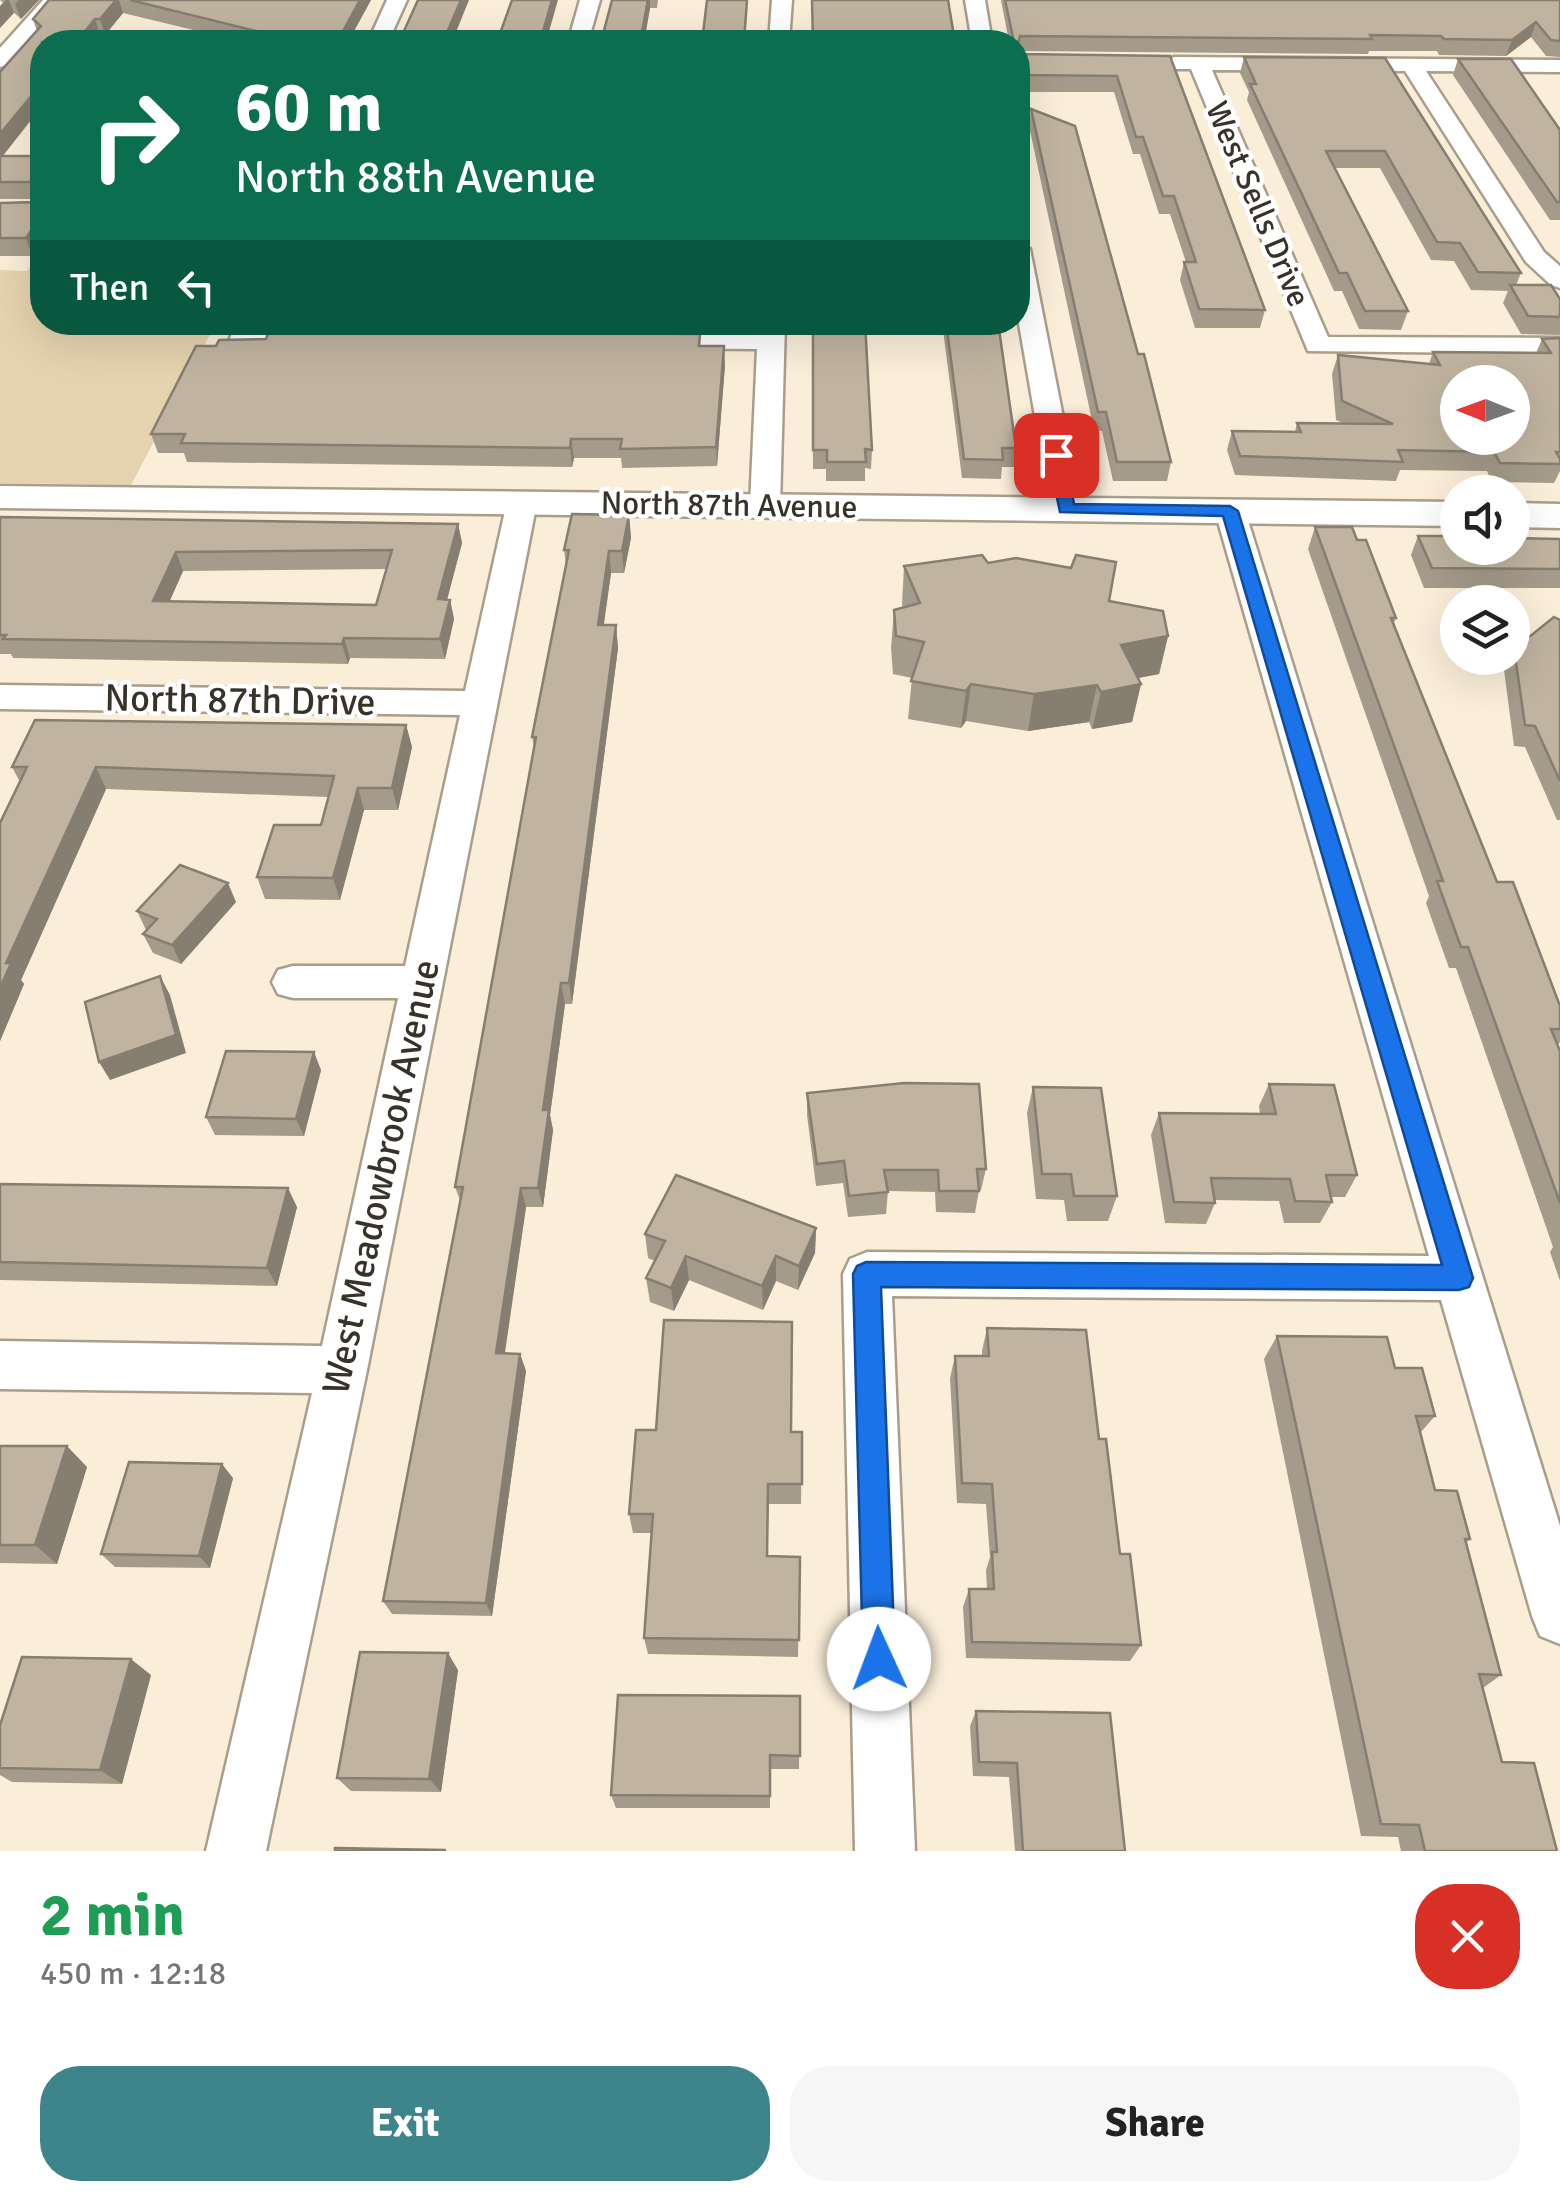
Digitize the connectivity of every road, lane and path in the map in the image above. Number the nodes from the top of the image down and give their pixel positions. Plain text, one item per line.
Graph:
1 (53, 0) edge
2 (397, 0) edge
3 (590, 0) edge
4 (782, 0) edge
5 (975, 0) edge
6 (383, 30) edge
7 (581, 30) edge
8 (780, 30) edge
9 (980, 30) edge
10 (0, 60) edge
11 (1144, 63) edge
12 (1199, 64) junction
13 (1412, 65) junction
14 (1560, 66) edge
15 (1548, 257) edge
16 (1560, 280) edge
17 (1030, 314) edge
18 (305, 335) edge
19 (714, 335) edge
20 (772, 335) edge
21 (341, 338) edge
22 (616, 340) edge
23 (1560, 346) edge
24 (0, 497) edge
25 (522, 502) junction
26 (764, 506) junction
27 (1066, 509) junction
28 (1230, 511) junction
29 (1440, 514) edge
30 (1530, 515) edge
31 (1560, 516) edge
32 (8, 697) edge
33 (479, 704) junction
34 (0, 731) edge
35 (293, 982) dead end
36 (420, 982) junction
37 (1459, 1278) junction
38 (0, 1365) edge
39 (342, 1370) junction
40 (1560, 1616) edge
41 (236, 1851) edge
42 (885, 1851) edge

1 - 10 street
2 - 6 street
3 - 7 street
4 - 8 street
5 - 9 street
11 - 12 street
12 - 13 street
12 - 23 street, West Sells Drive
13 - 14 street
13 - 15 street
15 - 16 street
17 - 27 street
18 - 21 street
19 - 22 street
20 - 26 street
24 - 25 street, North 87th Avenue
25 - 26 street, North 87th Avenue
25 - 33 street, West Meadowbrook Avenue
26 - 27 street, North 87th Avenue
27 - 28 street, North 87th Avenue
28 - 29 street, North 87th Avenue
28 - 37 street
30 - 31 street
32 - 33 street, North 87th Drive
32 - 34 street
33 - 36 street, West Meadowbrook Avenue
35 - 36 street
36 - 39 street, West Meadowbrook Avenue
37 - 40 street
37 - 42 street
38 - 39 street
39 - 41 street, West Meadowbrook Avenue

